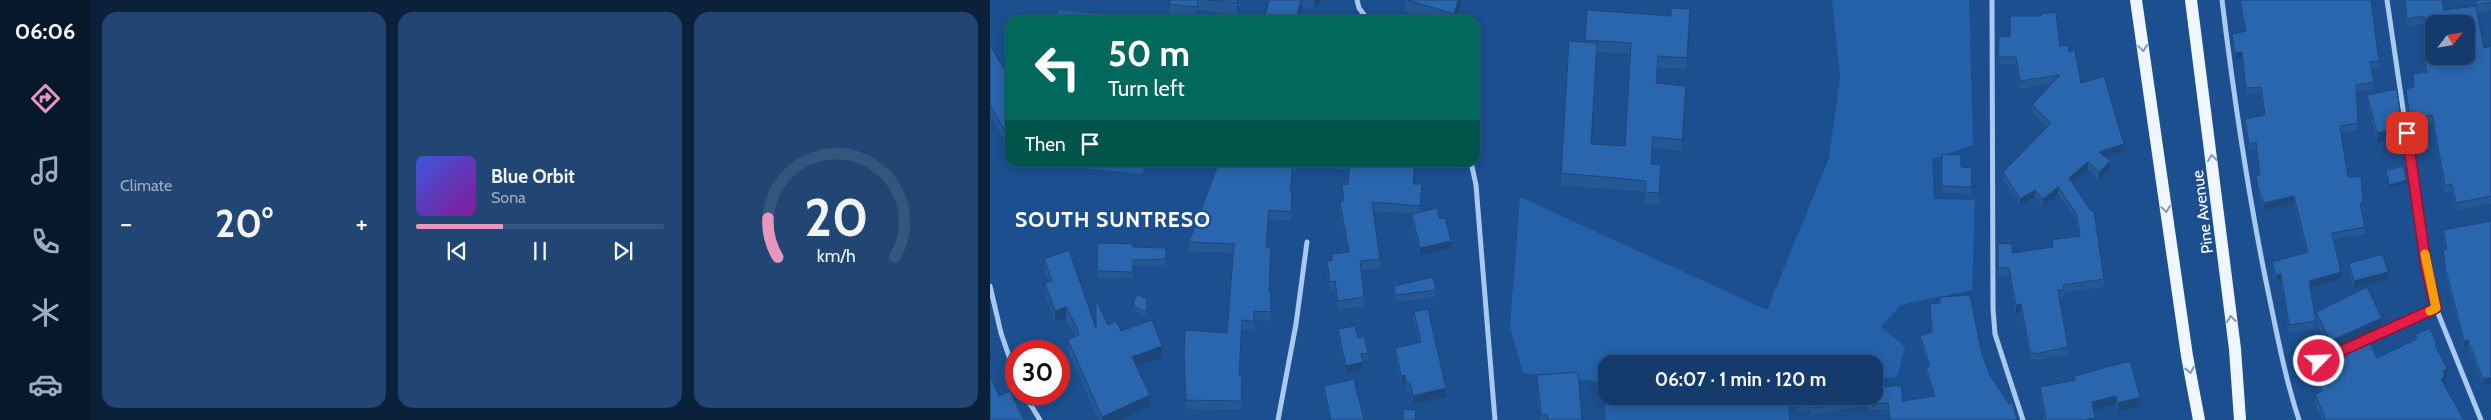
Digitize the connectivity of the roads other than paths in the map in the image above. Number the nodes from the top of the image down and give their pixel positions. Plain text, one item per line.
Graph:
1 (1357, 0) edge
2 (1992, 0) edge
3 (2136, 0) edge
4 (2191, 0) edge
5 (2222, 0) edge
6 (2387, 0) edge
7 (1364, 15) edge
8 (1472, 167) edge
9 (1307, 242) dead end
10 (990, 286) edge
11 (2436, 308) junction
12 (1005, 345) edge
13 (2354, 345) edge
14 (1031, 405) edge
15 (1040, 420) edge
16 (1278, 420) edge
17 (1495, 420) edge
18 (2022, 420) edge
19 (2199, 420) edge
20 (2240, 420) edge
21 (2299, 420) edge
22 (2482, 420) edge

1 - 7 street
2 - 18 street
3 -> 19 main road
20 -> 4 main road, Pine Avenue
5 - 21 street
6 - 11 street
8 - 17 street
9 - 16 street
10 - 12 street
11 - 13 street
11 - 22 street
14 - 15 street

